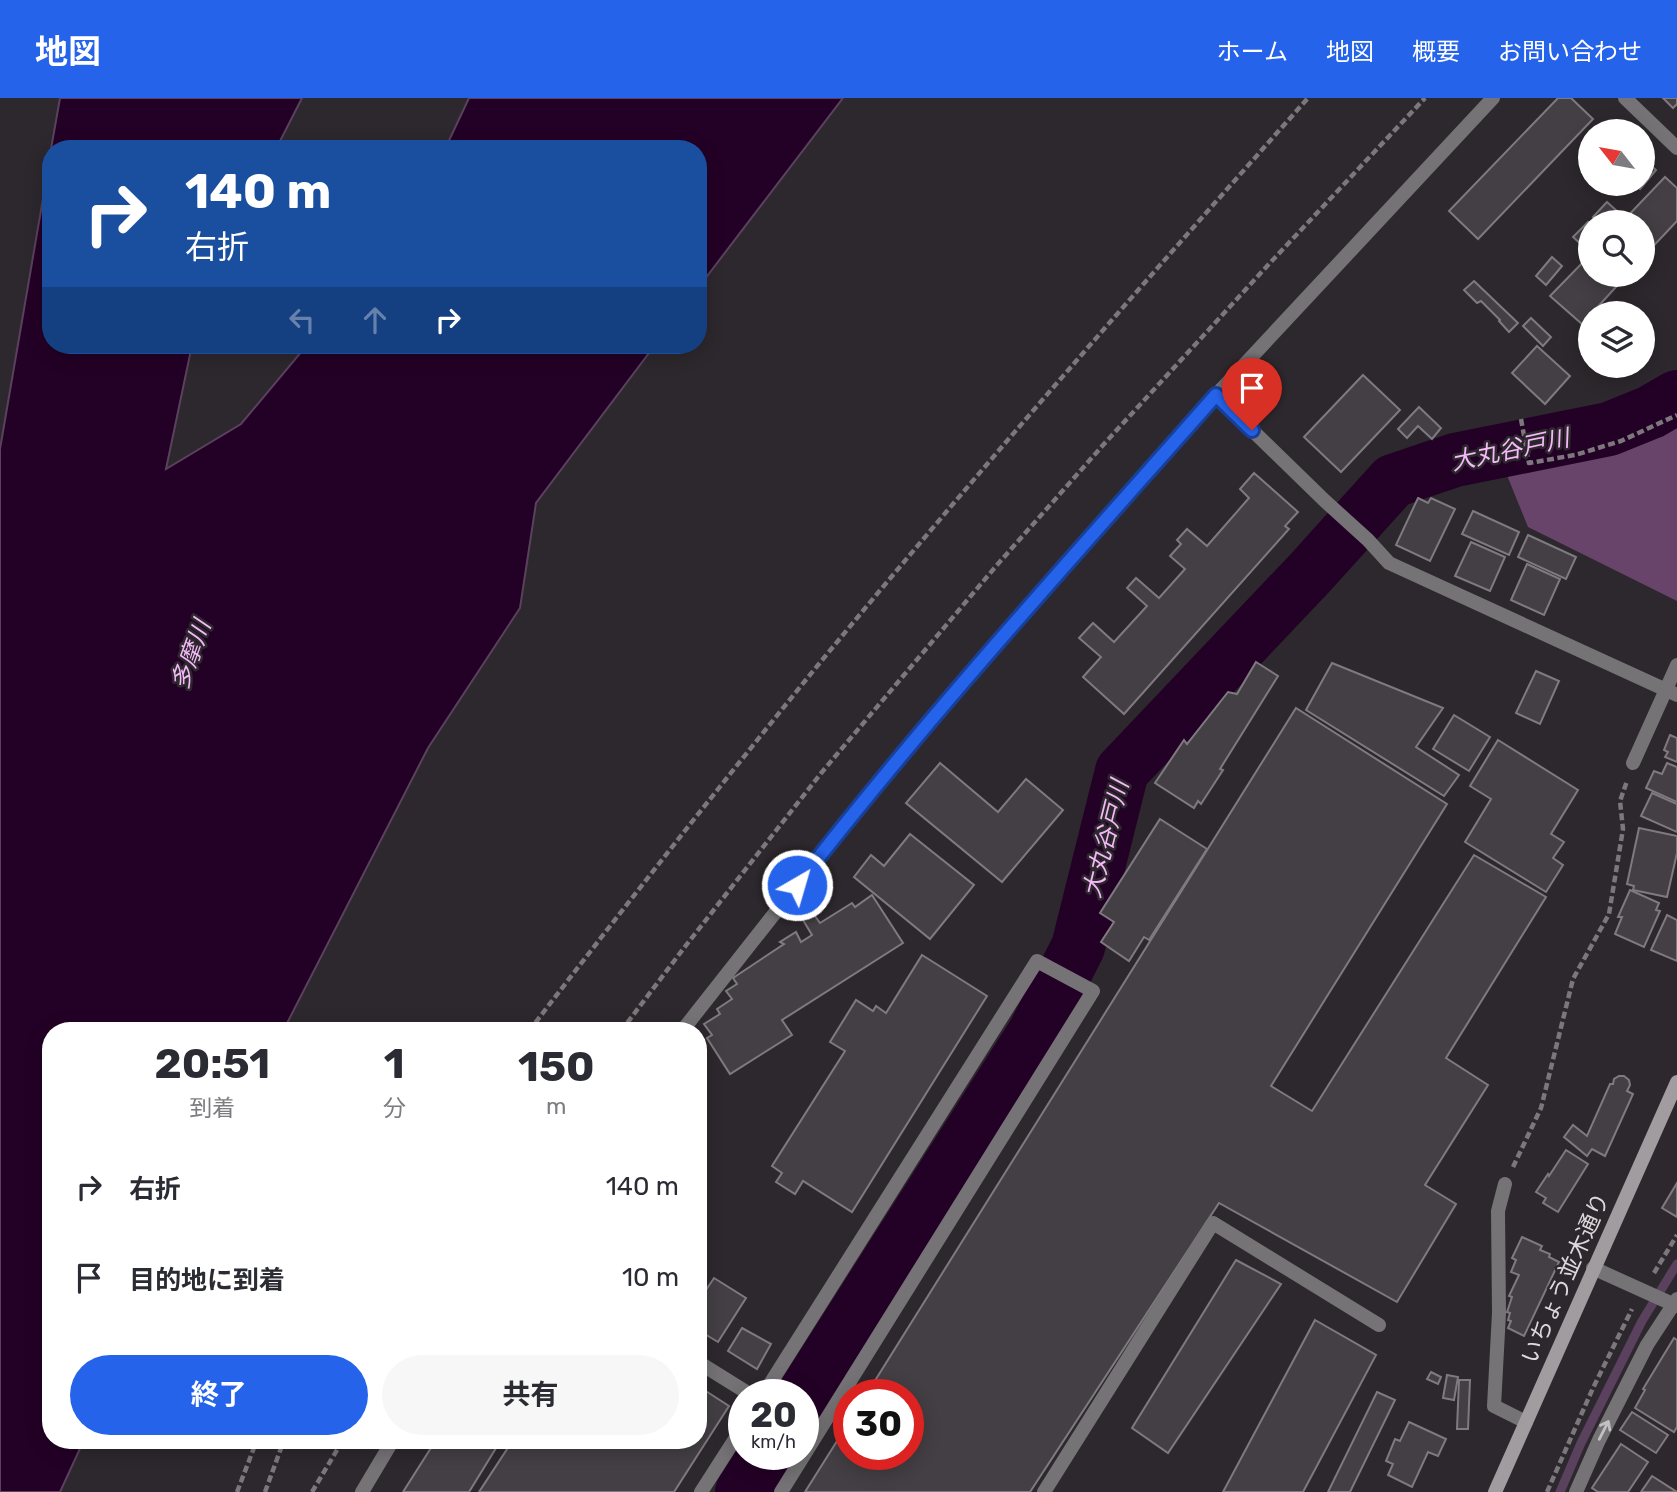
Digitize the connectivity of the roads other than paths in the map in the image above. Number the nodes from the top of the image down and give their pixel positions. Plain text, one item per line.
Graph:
1 (1493, 98) edge
2 (1625, 98) edge
3 (1675, 142) edge
4 (1216, 395) junction
5 (1677, 665) edge
6 (1672, 693) edge
7 (1633, 763) road end
8 (689, 1022) edge
9 (1677, 1082) edge
10 (1505, 1184) road end
11 (1593, 1268) junction
12 (1674, 1303) edge
13 (1379, 1325) dead end
14 (707, 1368) edge
15 (773, 1379) edge
16 (728, 1381) edge
17 (819, 1422) edge
18 (1526, 1422) junction
19 (388, 1449) edge
20 (728, 1450) edge
21 (792, 1470) edge
22 (362, 1492) edge
23 (701, 1492) edge
24 (781, 1492) edge
25 (1044, 1492) edge
26 (1495, 1492) edge
27 (1576, 1492) edge

1 - 4 street
2 - 3 street
4 - 6 street
4 - 8 street
5 - 6 street
6 - 7 street
9 - 11 street, いちょう並木通り
10 - 18 street
11 - 12 street
11 - 18 street, いちょう並木通り
27 -> 12 street
13 - 25 street
14 - 16 street
15 - 17 street
18 - 26 street, いちょう並木通り
19 - 22 street
20 - 23 street
21 - 24 street

